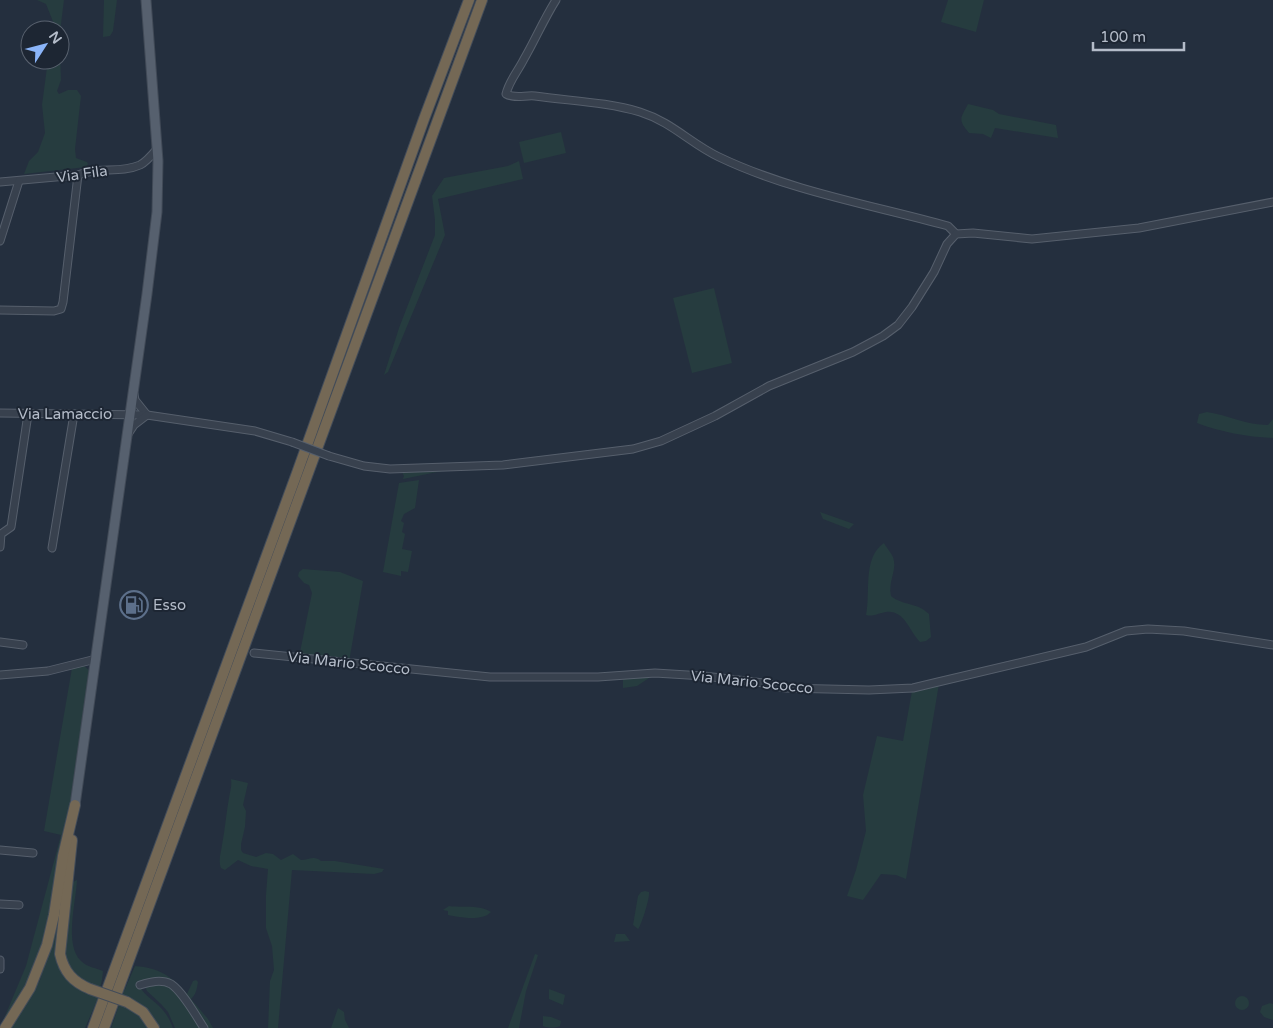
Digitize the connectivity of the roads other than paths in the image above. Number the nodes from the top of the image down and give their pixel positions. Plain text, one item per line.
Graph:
1 (146, 0) edge
2 (469, 0) edge
3 (482, 0) edge
4 (556, 0) edge
5 (157, 149) junction
6 (78, 175) junction
7 (19, 181) junction
8 (0, 182) edge
9 (1273, 202) edge
10 (956, 234) junction
11 (0, 241) edge
12 (0, 310) edge
13 (133, 392) junction
14 (0, 413) edge
15 (28, 414) junction
16 (74, 414) junction
17 (130, 414) junction
18 (147, 415) junction
19 (127, 436) junction
20 (0, 547) edge
21 (52, 548) dead end
22 (0, 642) edge
23 (23, 645) dead end
24 (1273, 645) edge
25 (254, 654) dead end
26 (96, 659) junction
27 (0, 675) edge
28 (75, 805) junction
29 (0, 850) edge
30 (33, 853) dead end
31 (0, 904) edge
32 (19, 906) dead end
33 (0, 960) edge
34 (0, 969) edge
35 (108, 984) junction
36 (140, 985) dead end
37 (5, 1028) edge
38 (88, 1028) edge
39 (93, 1028) edge
40 (104, 1028) edge
41 (154, 1028) edge
42 (204, 1028) edge

1 - 5 main road
2 - 35 highway
3 - 40 highway
4 - 10 street
5 - 6 street, Via Fila
5 - 13 main road
6 - 7 street, Via Fila
6 - 12 street
7 - 8 street, Via Fila
7 - 11 street
9 - 10 street
10 - 18 street, Via Lamaccio, bridge
13 - 17 main road
13 - 18 street
14 - 15 street, Via Lamaccio
15 - 16 street, Via Lamaccio
15 - 20 street
16 - 17 street, Via Lamaccio
16 - 21 street
17 - 18 street, Via Lamaccio
17 - 19 main road
18 - 19 street
19 - 26 main road
22 - 23 street
24 - 25 street, Via Mario Scocco
26 - 27 street
26 - 28 main road
28 - 37 highway
28 - 41 highway, bridge
29 - 30 street
31 - 32 street
33 - 34 street
35 - 38 highway
35 - 39 highway
36 - 42 street

